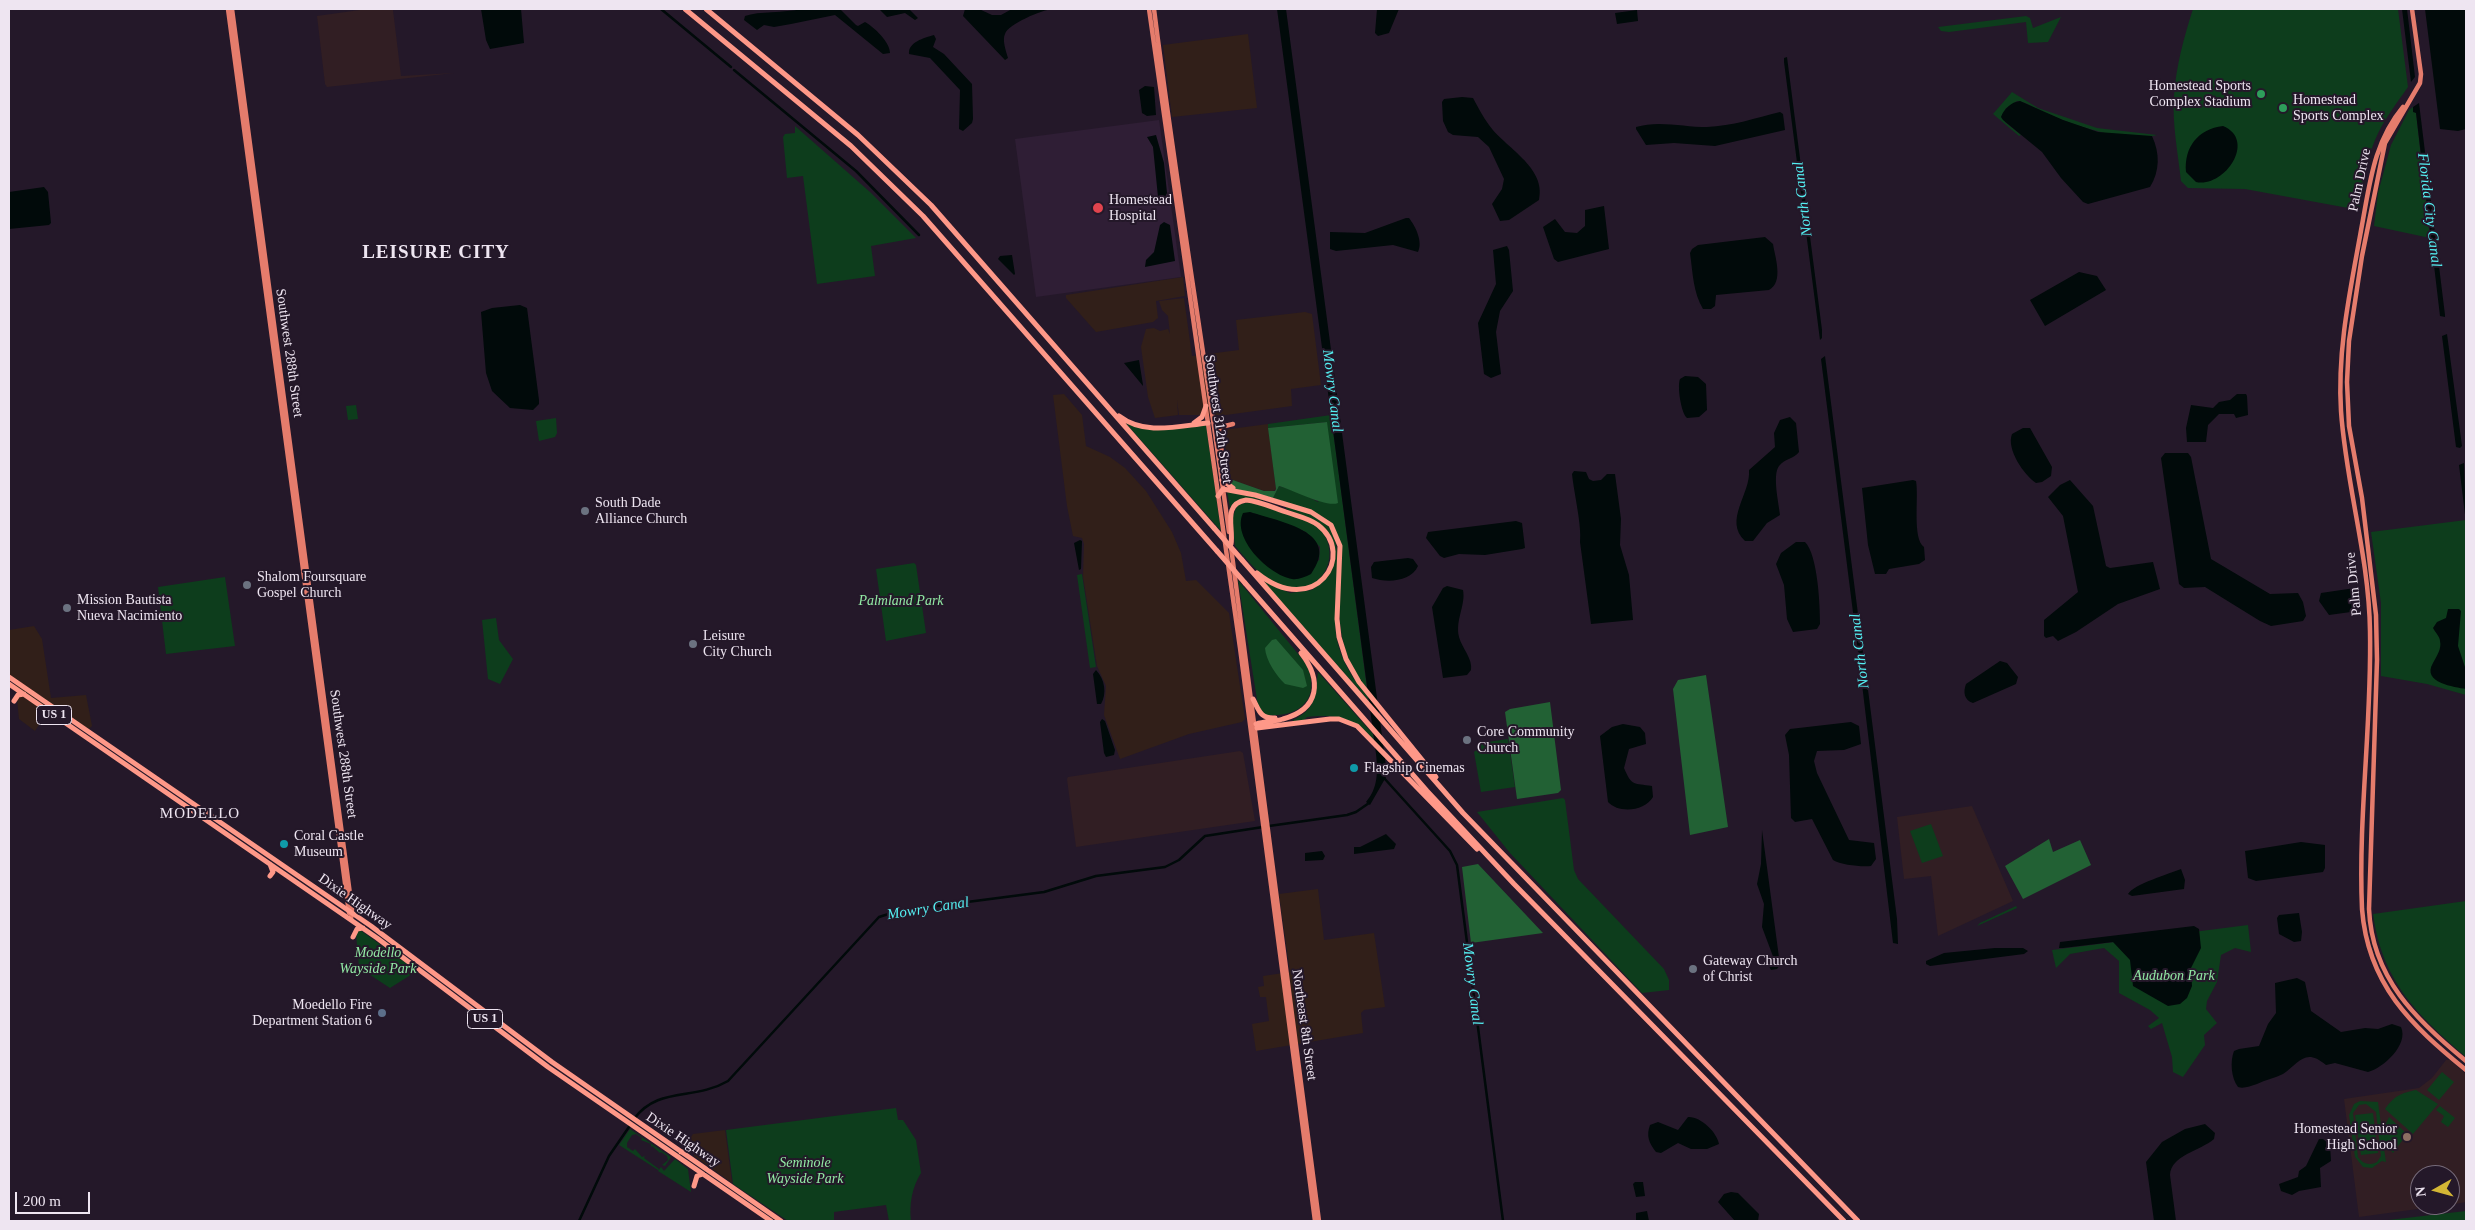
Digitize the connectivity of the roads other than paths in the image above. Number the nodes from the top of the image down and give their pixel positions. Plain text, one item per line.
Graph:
1 (228, 9) edge
2 (232, 9) edge
3 (685, 9) edge
4 (706, 9) edge
5 (1149, 9) edge
6 (1154, 9) edge
7 (2412, 9) edge
8 (1153, 34) junction
9 (1161, 65) junction
10 (2412, 96) junction
11 (1206, 406) junction
12 (1112, 411) junction
13 (1208, 422) junction
14 (1233, 424) dead end
15 (1183, 426) junction
16 (1222, 479) junction
17 (1223, 489) junction
18 (1238, 491) junction
19 (1218, 496) junction
20 (1231, 544) junction
21 (1242, 560) junction
22 (309, 607) junction
23 (1279, 622) junction
24 (10, 680) edge
25 (24, 694) junction
26 (1253, 699) junction
27 (14, 701) dead end
28 (1290, 717) junction
29 (58, 718) junction
30 (1257, 726) junction
31 (1250, 727) junction
32 (92, 734) junction
33 (92, 741) junction
34 (1253, 746) junction
35 (123, 756) junction
36 (1260, 756) junction
37 (143, 776) junction
38 (174, 791) junction
39 (185, 805) junction
40 (1463, 813) junction
41 (217, 820) junction
42 (1264, 821) junction
43 (1265, 832) joint
44 (270, 863) junction
45 (270, 876) dead end
46 (1514, 884) junction
47 (347, 899) junction
48 (340, 905) junction
49 (350, 912) junction
50 (351, 919) junction
51 (363, 928) junction
52 (352, 937) dead end
53 (384, 943) junction
54 (412, 956) junction
55 (430, 976) junction
56 (461, 992) junction
57 (462, 1000) junction
58 (492, 1017) junction
59 (2466, 1061) edge
60 (2466, 1070) edge
61 (581, 1086) junction
62 (629, 1120) junction
63 (635, 1124) junction
64 (648, 1136) junction
65 (690, 1147) dead end
66 (681, 1152) junction
67 (692, 1159) junction
68 (692, 1167) junction
69 (1310, 1171) junction
70 (703, 1174) junction
71 (694, 1186) dead end
72 (736, 1193) junction
73 (769, 1220) edge
74 (776, 1221) edge
75 (782, 1221) edge
76 (1315, 1221) edge
77 (1319, 1221) edge
78 (1844, 1221) edge
79 (1858, 1221) edge

1 - 22 main road, Southwest 288th Street
2 - 22 main road, Southwest 288th Street
3 - 23 highway, bridge
4 - 12 highway
5 - 8 main road, Southwest 312th Street
6 - 9 main road, Southwest 312th Street
7 - 10 main road
8 - 9 main road
8 - 11 main road, Southwest 312th Street
9 - 16 main road, Southwest 312th Street
10 - 59 main road, Palm Drive
10 - 60 main road, Palm Drive
11 - 13 main road, Southwest 312th Street
11 - 15 highway
12 - 15 highway
12 - 21 highway, bridge
13 - 15 highway
13 - 19 main road, Southwest 312th Street
14 - 16 main road
16 - 17 main road, Southwest 312th Street
16 - 18 highway
17 - 18 highway
17 - 19 highway
17 - 20 main road, Southwest 312th Street
18 - 40 highway
19 - 31 main road, Southwest 312th Street
20 - 21 highway
20 - 26 main road, Southwest 312th Street
21 - 40 highway
22 - 47 main road, Southwest 288th Street
22 - 49 main road, Southwest 288th Street
23 - 28 highway
23 - 46 highway
24 - 25 highway, Dixie Highway / US 1
24 - 32 highway, Dixie Highway / US 1
25 - 27 highway
25 - 29 highway, Dixie Highway / US 1
26 - 28 highway
26 - 30 main road, Southwest 312th Street
28 - 30 highway
29 - 32 highway
29 - 33 highway, Dixie Highway / US 1
30 - 31 main road
30 - 36 main road, Southwest 312th Street
30 - 46 highway
31 - 34 main road, Southwest 312th Street
32 - 35 highway, Dixie Highway / US 1
33 - 35 highway
33 - 37 highway, Dixie Highway / US 1
34 - 36 main road
34 - 42 main road, Southwest 312th Street
35 - 38 highway, Dixie Highway / US 1
36 - 42 main road, Southwest 312th Street
37 - 38 highway
37 - 39 highway, Dixie Highway / US 1
38 - 41 highway, Dixie Highway / US 1
39 - 41 highway
39 - 44 highway, Dixie Highway / US 1
40 - 79 highway
41 - 48 highway, Dixie Highway / US 1
42 - 43 main road, Southwest 312th Street
43 - 69 main road, Northeast 8th Street
44 - 45 highway
44 - 50 highway, Dixie Highway / US 1
46 - 78 highway
47 - 48 highway
47 - 49 main road, Southwest 288th Street
48 - 49 highway, Dixie Highway / US 1
49 - 50 main road, Southwest 288th Street
49 - 54 highway, Dixie Highway / US 1
50 - 51 highway, Dixie Highway / US 1
51 - 52 highway
51 - 53 highway, Dixie Highway / US 1
53 - 54 highway
53 - 55 highway, Dixie Highway / US 1
54 - 56 highway, Dixie Highway / US 1
55 - 56 highway
55 - 57 highway, Dixie Highway / US 1
56 - 58 highway, Dixie Highway / US 1
57 - 58 highway
57 - 61 highway, Dixie Highway / US 1
58 - 61 highway, Dixie Highway / US 1
61 - 62 highway, Dixie Highway / US 1
61 - 62 highway, Dixie Highway / US 1
62 - 63 highway, Dixie Highway / US 1
63 - 64 highway, Dixie Highway / US 1
63 - 66 highway, Dixie Highway / US 1
64 - 67 highway
64 - 68 highway, Dixie Highway / US 1
65 - 66 highway
66 - 67 highway, Dixie Highway / US 1
67 - 72 highway, Dixie Highway / US 1
68 - 70 highway, Dixie Highway / US 1
68 - 72 highway
69 - 76 main road, Northeast 8th Street
69 - 77 main road, Northeast 8th Street
70 - 71 highway
70 - 72 highway, Dixie Highway / US 1
72 - 73 highway, Dixie Highway / US 1
72 - 75 highway
73 - 74 highway, Dixie Highway

